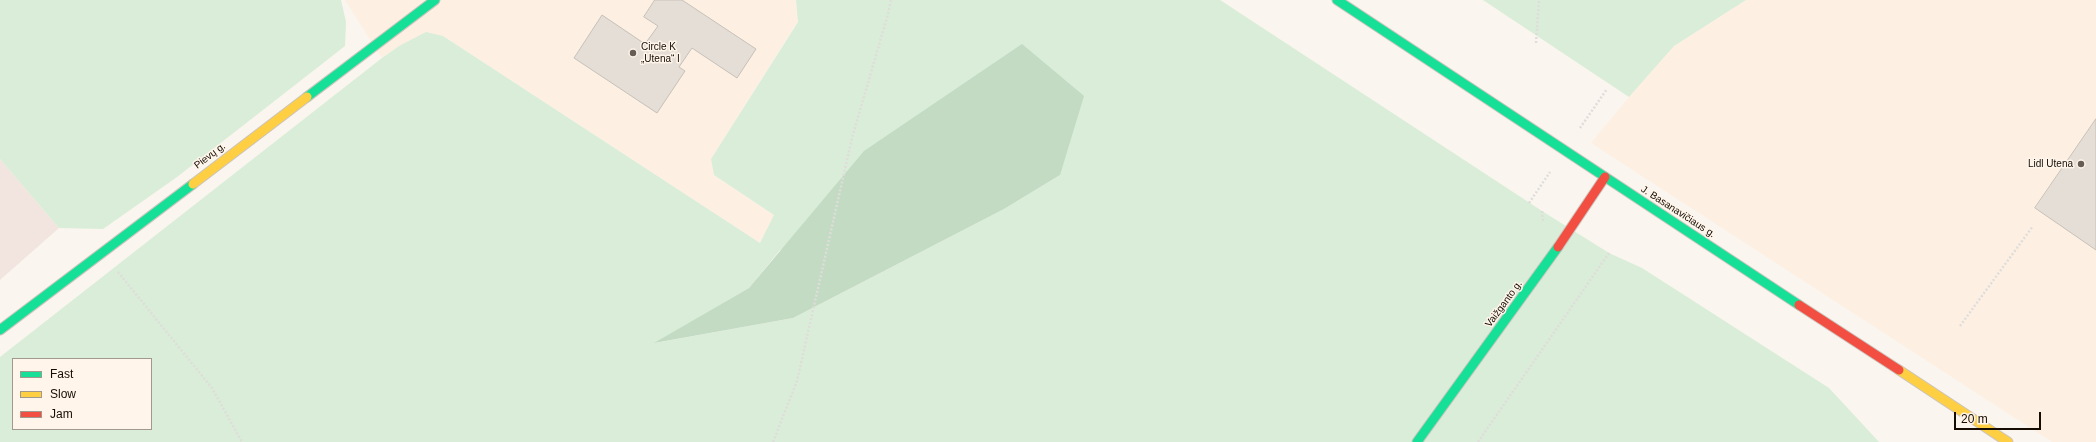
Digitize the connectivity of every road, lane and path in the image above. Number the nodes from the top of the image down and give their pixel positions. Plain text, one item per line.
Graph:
1 (435, 0) edge
2 (891, 0) edge
3 (1337, 0) edge
4 (1539, 0) edge
5 (1536, 43) dead end
6 (1605, 177) junction
7 (2033, 226) dead end
8 (103, 252) junction
9 (1609, 253) dead end
10 (1960, 326) dead end
11 (0, 330) edge
12 (242, 442) edge
13 (773, 442) edge
14 (1417, 442) edge
15 (1478, 442) edge
16 (2008, 442) edge

1 - 8 main road, Pievų g.
2 - 13 path
3 - 6 main road, J. Basanavičiaus g.
4 - 5 path
6 - 14 main road, Vaižganto g.
6 - 16 main road, J. Basanavičiaus g.
7 - 10 path
8 - 11 main road, Pievų g.
8 - 12 path
9 - 15 path

